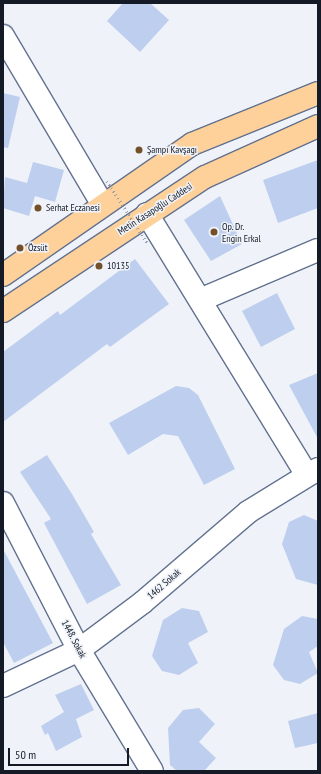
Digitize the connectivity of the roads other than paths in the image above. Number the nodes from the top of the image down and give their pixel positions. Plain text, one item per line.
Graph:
1 (3, 36) edge
2 (318, 93) edge
3 (318, 126) edge
4 (104, 205) junction
5 (147, 214) junction
6 (318, 250) edge
7 (3, 275) edge
8 (200, 300) junction
9 (3, 311) edge
10 (313, 472) edge
11 (3, 503) edge
12 (79, 650) junction
13 (3, 686) edge
14 (152, 771) edge

1 - 4 street
2 - 4 main road
3 - 5 main road, Metin Kasapoğlu Caddesi
4 - 7 main road
5 - 8 street
5 - 9 main road, Metin Kasapoğlu Caddesi
6 - 8 street
8 - 10 street
10 - 12 street, 1462 Sokak
11 - 12 street, 1448. Sokak
12 - 13 street, 1462 Sokak
12 - 14 street, 1448. Sokak

